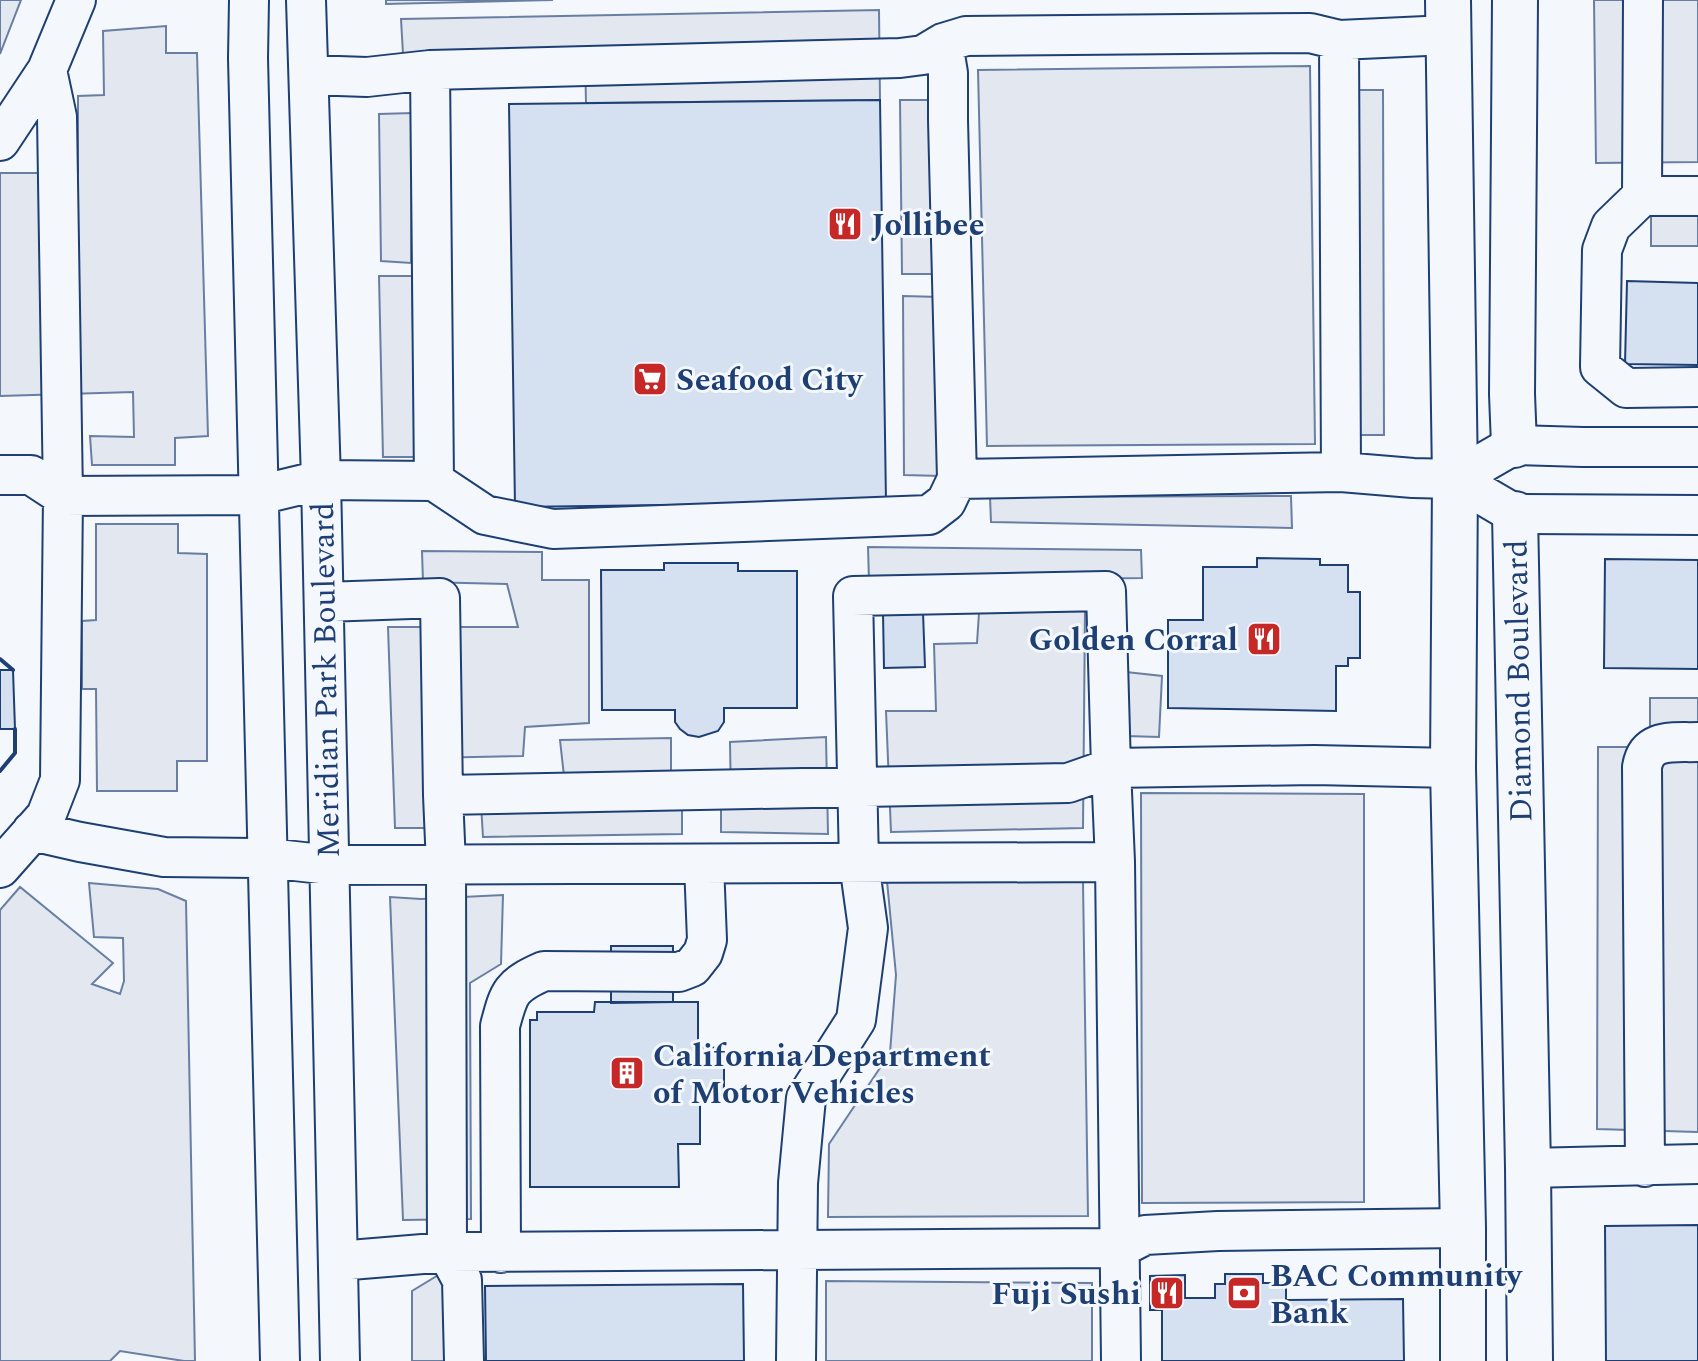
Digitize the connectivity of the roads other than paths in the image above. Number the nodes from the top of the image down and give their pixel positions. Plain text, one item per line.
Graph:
1 (76, 0) edge
2 (249, 0) edge
3 (306, 0) edge
4 (1515, 0) edge
5 (1643, 0) edge
6 (1448, 18) edge
7 (1339, 40) junction
8 (943, 43) junction
9 (47, 70) junction
10 (430, 70) junction
11 (309, 75) junction
12 (0, 141) edge
13 (1642, 196) junction
14 (1698, 196) edge
15 (1698, 387) edge
16 (1514, 445) junction
17 (1698, 447) edge
18 (1341, 472) junction
19 (0, 475) edge
20 (957, 479) junction
21 (1455, 479) junction
22 (321, 480) junction
23 (434, 481) junction
24 (259, 495) junction
25 (63, 496) junction
26 (1515, 514) junction
27 (1698, 515) edge
28 (324, 602) junction
29 (1698, 742) edge
30 (1111, 768) junction
31 (1453, 768) junction
32 (858, 788) junction
33 (443, 795) junction
34 (32, 831) junction
35 (268, 858) junction
36 (1115, 862) junction
37 (859, 863) junction
38 (704, 864) junction
39 (330, 865) junction
40 (446, 865) junction
41 (0, 868) edge
42 (1698, 1164) edge
43 (1645, 1167) junction
44 (1528, 1168) junction
45 (1463, 1228) junction
46 (1120, 1248) junction
47 (798, 1249) junction
48 (447, 1252) junction
49 (501, 1253) junction
50 (338, 1261) junction
51 (280, 1361) edge
52 (340, 1361) edge
53 (464, 1361) edge
54 (796, 1361) edge
55 (1121, 1361) edge
56 (1463, 1361) edge
57 (1530, 1361) edge

1 - 9 street
2 - 24 street, Meridian Park Boulevard
3 - 11 street, Meridian Park Boulevard
4 - 16 main road, Diamond Boulevard
5 - 13 street
6 - 7 street
6 - 21 main road, Diamond Boulevard
7 - 8 street
7 - 18 street
8 - 10 street
8 - 20 street
9 - 12 street
9 - 25 street
10 - 11 street
10 - 23 street
11 - 22 street, Meridian Park Boulevard
13 - 14 street
13 - 15 street
16 - 17 street
16 - 21 street
16 - 26 street, Diamond Boulevard
18 - 20 street
18 - 21 street
19 - 25 street
20 - 23 street
21 - 26 street
21 - 31 main road, Diamond Boulevard
22 - 23 street
22 - 24 street
22 - 28 street, Meridian Park Boulevard
24 - 25 street
24 - 35 street, Meridian Park Boulevard
25 - 34 street
26 - 27 street
26 - 44 main road, Diamond Boulevard
28 - 33 street
28 - 39 street, Meridian Park Boulevard
29 - 43 street
30 - 31 street
30 - 32 street
30 - 32 street
30 - 36 street
31 - 45 main road, Diamond Boulevard
32 - 33 street
32 - 37 street
33 - 40 street
34 - 35 street
34 - 41 street
35 - 39 street
35 - 51 street, Meridian Park Boulevard
36 - 37 street
36 - 46 street
37 - 38 street
37 - 47 street
38 - 40 street
38 - 49 street
39 - 40 street
39 - 50 street, Meridian Park Boulevard
40 - 48 street
42 - 43 street
43 - 44 street
44 - 57 main road, Diamond Boulevard
45 - 46 street
45 - 56 main road, Diamond Boulevard
46 - 47 street
46 - 55 street
47 - 49 street
47 - 54 street
48 - 49 street
48 - 50 street
48 - 53 street
50 - 52 street, Meridian Park Boulevard

